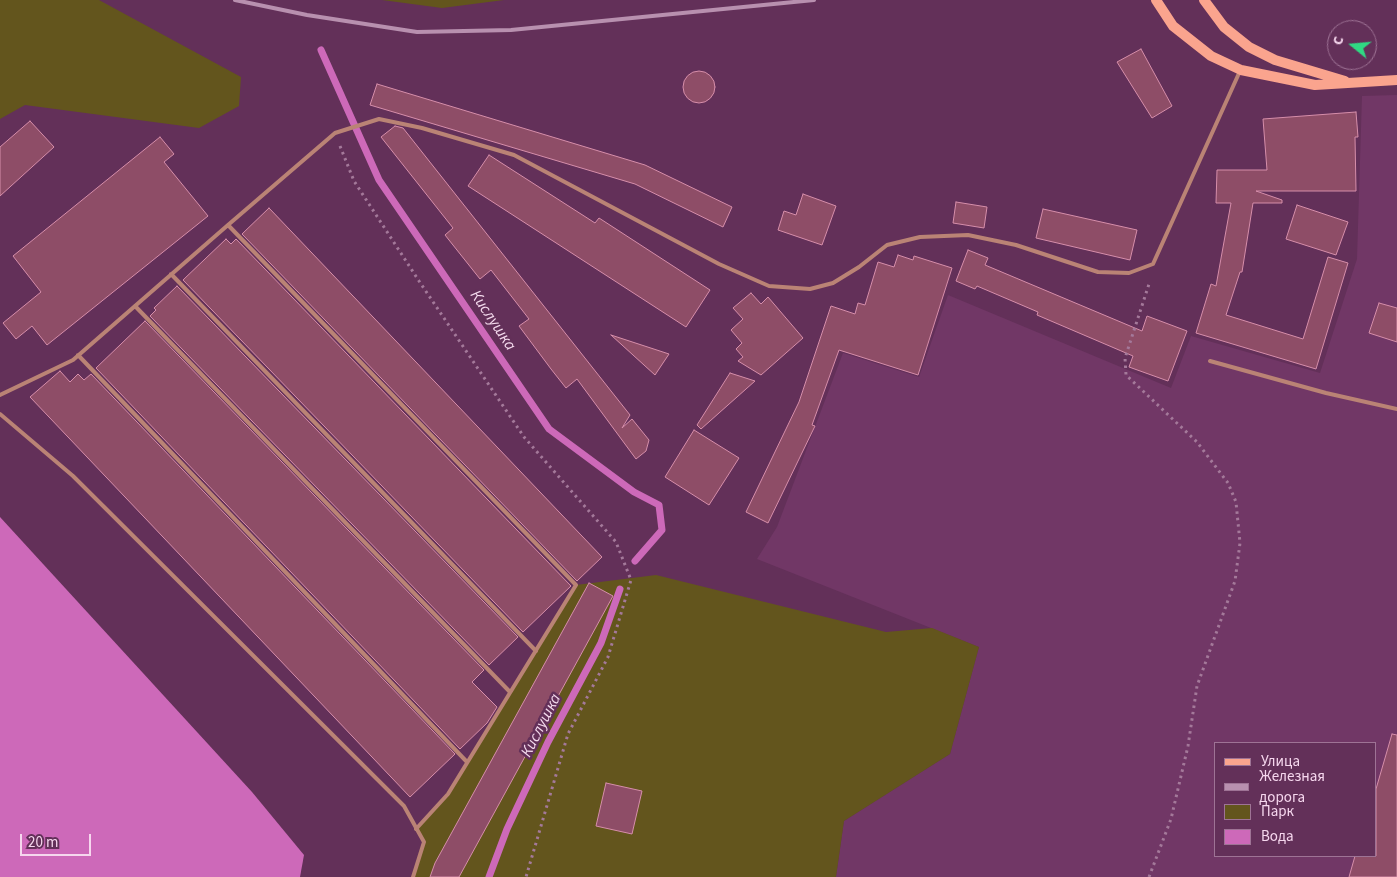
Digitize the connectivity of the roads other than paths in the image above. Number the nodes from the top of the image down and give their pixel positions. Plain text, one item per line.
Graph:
1 (1156, 0) edge
2 (1204, 0) edge
3 (1241, 70) junction
4 (1397, 80) edge
5 (1354, 83) junction
6 (228, 225) junction
7 (171, 274) junction
8 (135, 306) junction
9 (78, 355) junction
10 (1210, 361) dead end
11 (0, 395) edge
12 (1397, 409) edge
13 (0, 414) edge
14 (536, 651) junction
15 (510, 692) junction
16 (468, 762) junction
17 (416, 829) junction
18 (413, 877) edge

1 - 3 main road
2 - 5 main road
3 - 5 main road
3 - 6 lane
4 - 5 main road
6 - 7 lane
6 - 14 lane
7 - 8 lane
7 - 14 lane
8 - 9 lane
8 - 15 lane
9 - 11 lane
9 - 16 lane
10 - 12 lane
13 - 17 lane
14 - 15 lane
15 - 16 lane
16 - 17 lane
17 - 18 lane

